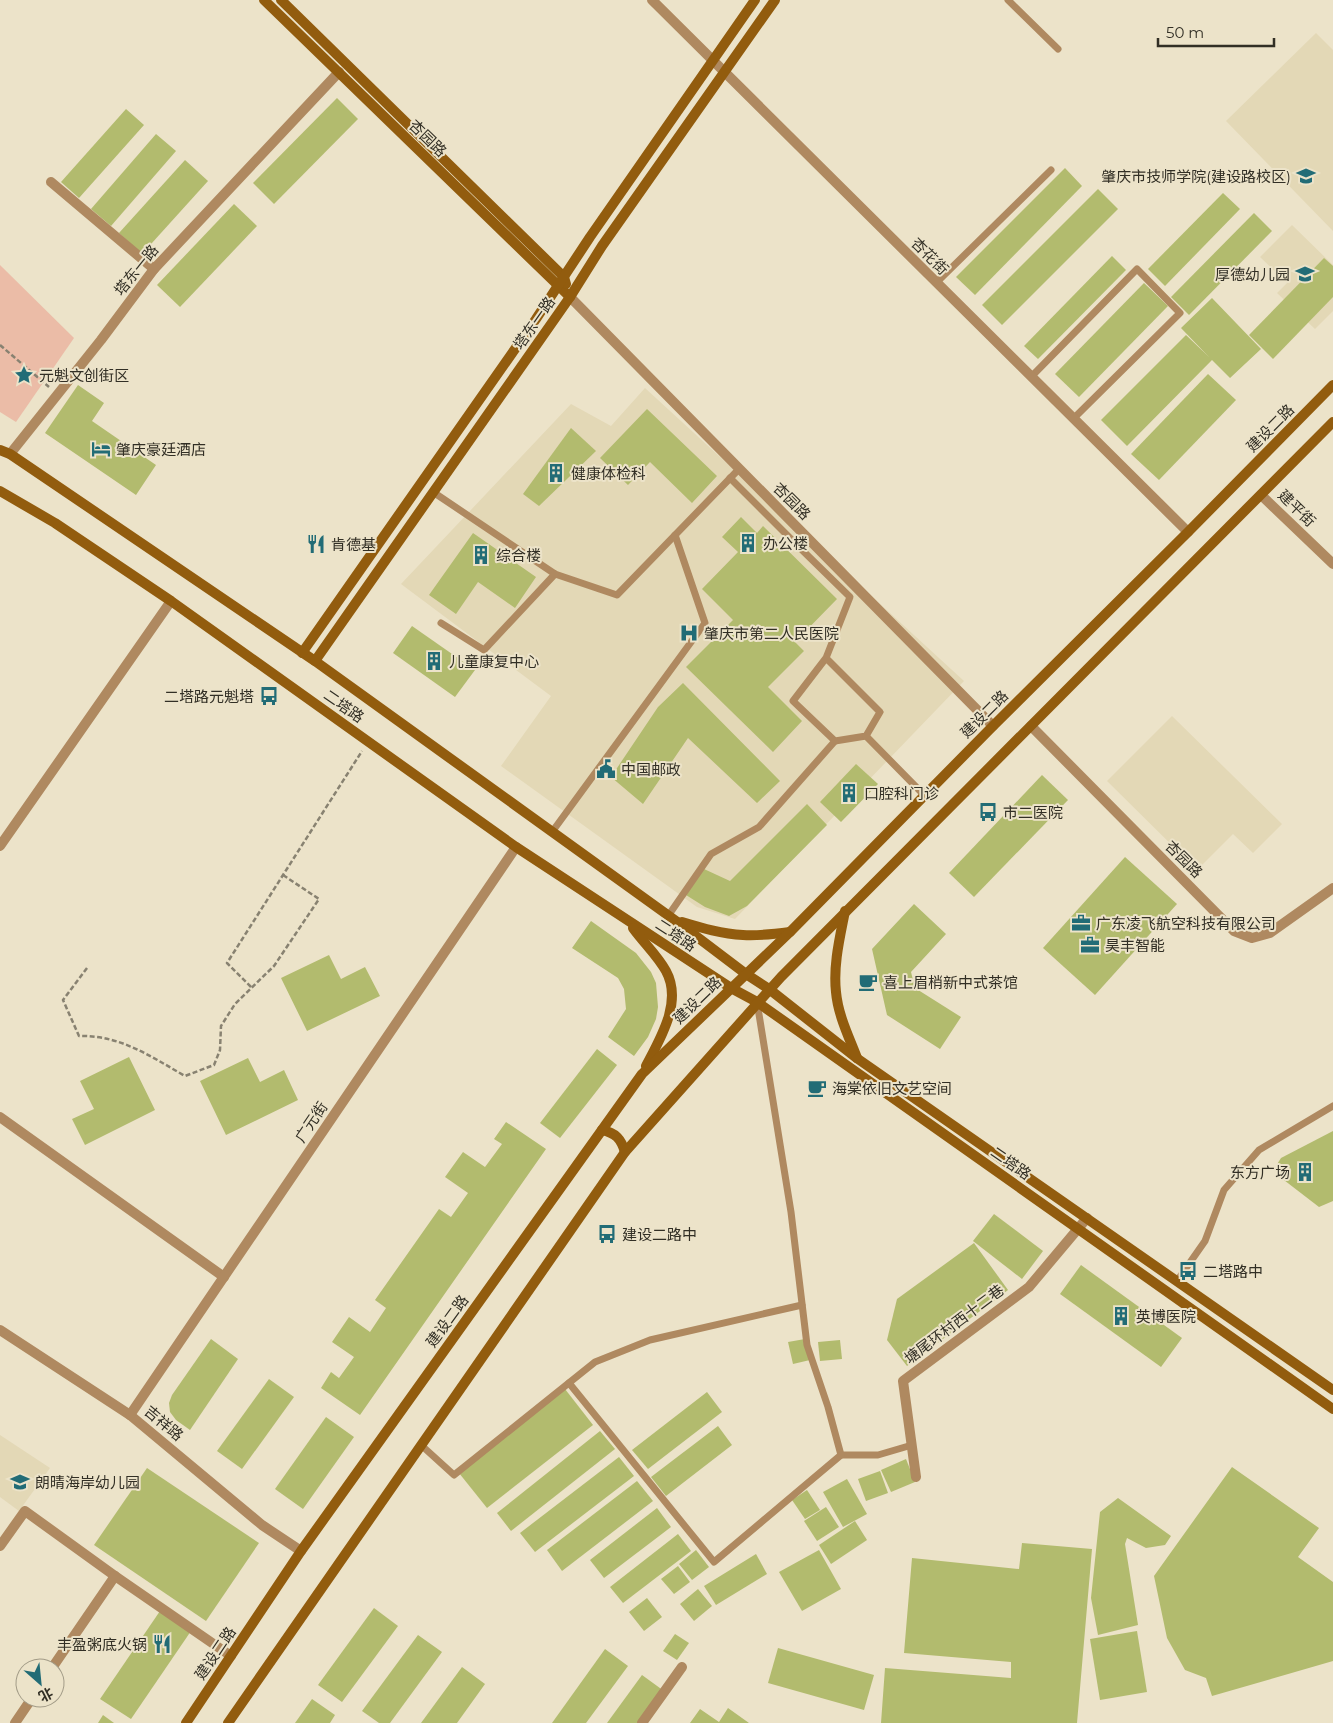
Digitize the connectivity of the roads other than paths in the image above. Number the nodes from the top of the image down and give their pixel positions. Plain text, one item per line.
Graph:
1 (264, 0) edge
2 (281, 0) edge
3 (652, 0) edge
4 (755, 0) edge
5 (775, 0) edge
6 (1008, 0) edge
7 (1058, 49) dead end
8 (713, 61) junction
9 (339, 72) junction
10 (724, 72) junction
11 (1051, 170) dead end
12 (51, 182) dead end
13 (154, 269) junction
14 (561, 282) junction
15 (936, 283) junction
16 (570, 297) junction
17 (1031, 377) junction
18 (1333, 385) edge
19 (1073, 419) junction
20 (1333, 422) edge
21 (0, 450) edge
22 (10, 454) junction
23 (739, 469) junction
24 (730, 478) junction
25 (0, 491) edge
26 (433, 492) junction
27 (1261, 495) junction
28 (1188, 532) junction
29 (675, 535) junction
30 (809, 540) junction
31 (800, 548) junction
32 (1333, 564) edge
33 (556, 574) junction
34 (170, 601) junction
35 (441, 623) dead end
36 (302, 653) junction
37 (826, 658) junction
38 (315, 662) junction
39 (993, 726) junction
40 (1032, 726) junction
41 (866, 736) junction
42 (835, 741) junction
43 (924, 795) junction
44 (552, 832) junction
45 (0, 846) edge
46 (516, 847) junction
47 (1333, 888) edge
48 (845, 911) junction
49 (672, 918) junction
50 (628, 921) junction
51 (790, 932) junction
52 (746, 974) junction
53 (731, 988) junction
54 (769, 989) junction
55 (757, 1002) junction
56 (858, 1059) junction
57 (642, 1074) junction
58 (1333, 1106) edge
59 (0, 1117) edge
60 (602, 1130) junction
61 (625, 1152) junction
62 (1087, 1218) junction
63 (1078, 1229) junction
64 (224, 1277) junction
65 (1177, 1281) junction
66 (802, 1305) junction
67 (0, 1330) edge
68 (569, 1383) junction
69 (1333, 1390) edge
70 (1333, 1409) edge
71 (130, 1414) junction
72 (422, 1444) junction
73 (912, 1445) junction
74 (841, 1455) junction
75 (916, 1477) dead end
76 (0, 1546) edge
77 (301, 1551) junction
78 (115, 1576) junction
79 (231, 1656) junction
80 (59, 1658) edge
81 (682, 1668) dead end
82 (25, 1708) edge
83 (15, 1723) edge
84 (186, 1723) edge
85 (228, 1723) edge
86 (642, 1723) edge

1 - 9 main road, 杏园路
2 - 14 main road, 杏园路
3 - 8 street, 杏花街
4 - 8 main road, 塔东一路
5 - 10 main road, 塔东一路
6 - 7 lane
8 - 10 street, 杏花街
8 - 14 main road, 塔东一路
9 - 13 street, 塔东一路
9 - 14 main road, 杏园路
10 - 15 street, 杏花街
10 - 16 main road, 塔东一路
11 - 15 lane
12 - 13 street
13 - 22 street, 塔东一路
14 - 16 main road, 杏园路
14 - 36 main road, 塔东一路
15 - 17 street, 杏花街
16 - 23 street, 杏园路
16 - 26 main road, 塔东一路
17 - 19 street, 杏花街
17 - 19 lane
18 - 28 main road, 建设二路
19 - 28 street, 杏花街
20 - 27 main road
21 - 22 main road, 二塔路
22 - 36 main road, 二塔路
23 - 24 lane
23 - 30 street, 杏园路
24 - 29 lane
24 - 31 lane
25 - 34 main road, 二塔路
26 - 33 lane
26 - 38 main road, 塔东一路
27 - 32 street, 建平街
27 - 40 main road
28 - 39 main road, 建设二路
29 - 33 lane
29 - 44 lane
30 - 31 lane
30 - 39 street, 杏园路
31 - 37 lane
33 - 35 lane
34 - 45 street
34 - 46 main road, 二塔路
36 - 38 main road, 二塔路
37 - 41 lane
37 - 42 lane
38 - 44 main road, 二塔路
39 - 43 main road, 建设二路
40 - 47 street, 杏园路
40 - 48 main road
41 - 42 lane
41 - 43 lane
42 - 49 lane
43 - 51 main road, 建设二路
44 - 49 main road, 二塔路
46 - 50 main road, 二塔路
46 - 64 street, 广元街
48 - 54 main road
48 - 56 main road
49 - 51 main road
49 - 52 main road, 二塔路
50 - 53 main road, 二塔路
50 - 57 main road
51 - 52 main road, 建设二路
52 - 53 main road, 建设二路
52 - 54 main road, 二塔路
53 - 55 main road, 二塔路
53 - 57 main road, 建设二路
54 - 55 main road
54 - 56 main road, 二塔路
55 - 61 main road
55 - 63 main road, 二塔路
55 - 66 lane
56 - 62 main road, 二塔路
57 - 60 main road, 建设二路
58 - 65 lane
59 - 64 street
60 - 61 main road
60 - 77 main road, 建设二路
61 - 72 main road
62 - 63 street, 塘尾环村西十二巷
62 - 65 main road, 二塔路
63 - 70 main road, 二塔路
63 - 73 street, 塘尾环村西十二巷
64 - 71 street, 广元街
65 - 69 main road, 二塔路
66 - 68 lane
66 - 74 lane
67 - 71 street, 吉祥路
68 - 72 lane
68 - 74 lane
71 - 77 street, 吉祥路
72 - 85 main road
73 - 74 lane
73 - 75 street, 塘尾环村西十二巷
76 - 78 street
77 - 79 main road, 建设二路
78 - 79 street
78 - 80 street
79 - 84 main road, 建设二路
81 - 86 street
82 - 83 street

